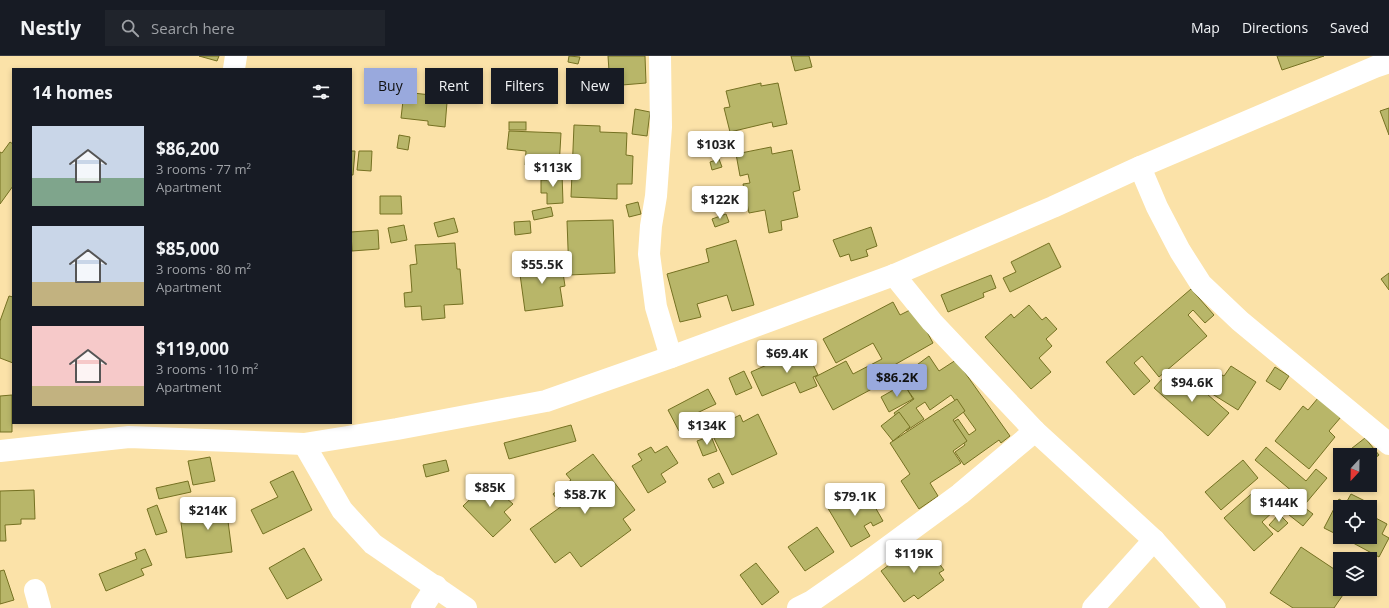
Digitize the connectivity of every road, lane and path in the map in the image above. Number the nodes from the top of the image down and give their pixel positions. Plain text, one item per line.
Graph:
1 (236, 56) edge
2 (660, 56) edge
3 (1389, 62) edge
4 (234, 68) edge
5 (1140, 167) junction
6 (894, 275) junction
7 (671, 357) junction
8 (192, 431) edge
9 (1035, 431) junction
10 (304, 444) junction
11 (1389, 444) edge
12 (0, 451) edge
13 (1154, 540) junction
14 (436, 586) junction
15 (422, 608) edge
16 (466, 608) edge
17 (798, 608) edge
18 (1093, 608) edge
19 (1216, 608) edge

1 - 4 street
2 - 7 street
3 - 5 street
5 - 6 street
5 - 11 street
6 - 7 street
6 - 9 street
7 - 10 street
8 - 10 street
8 - 12 street
9 - 13 street
9 - 17 street
10 - 14 street
13 - 18 street
13 - 19 street
14 - 15 street
14 - 16 street

